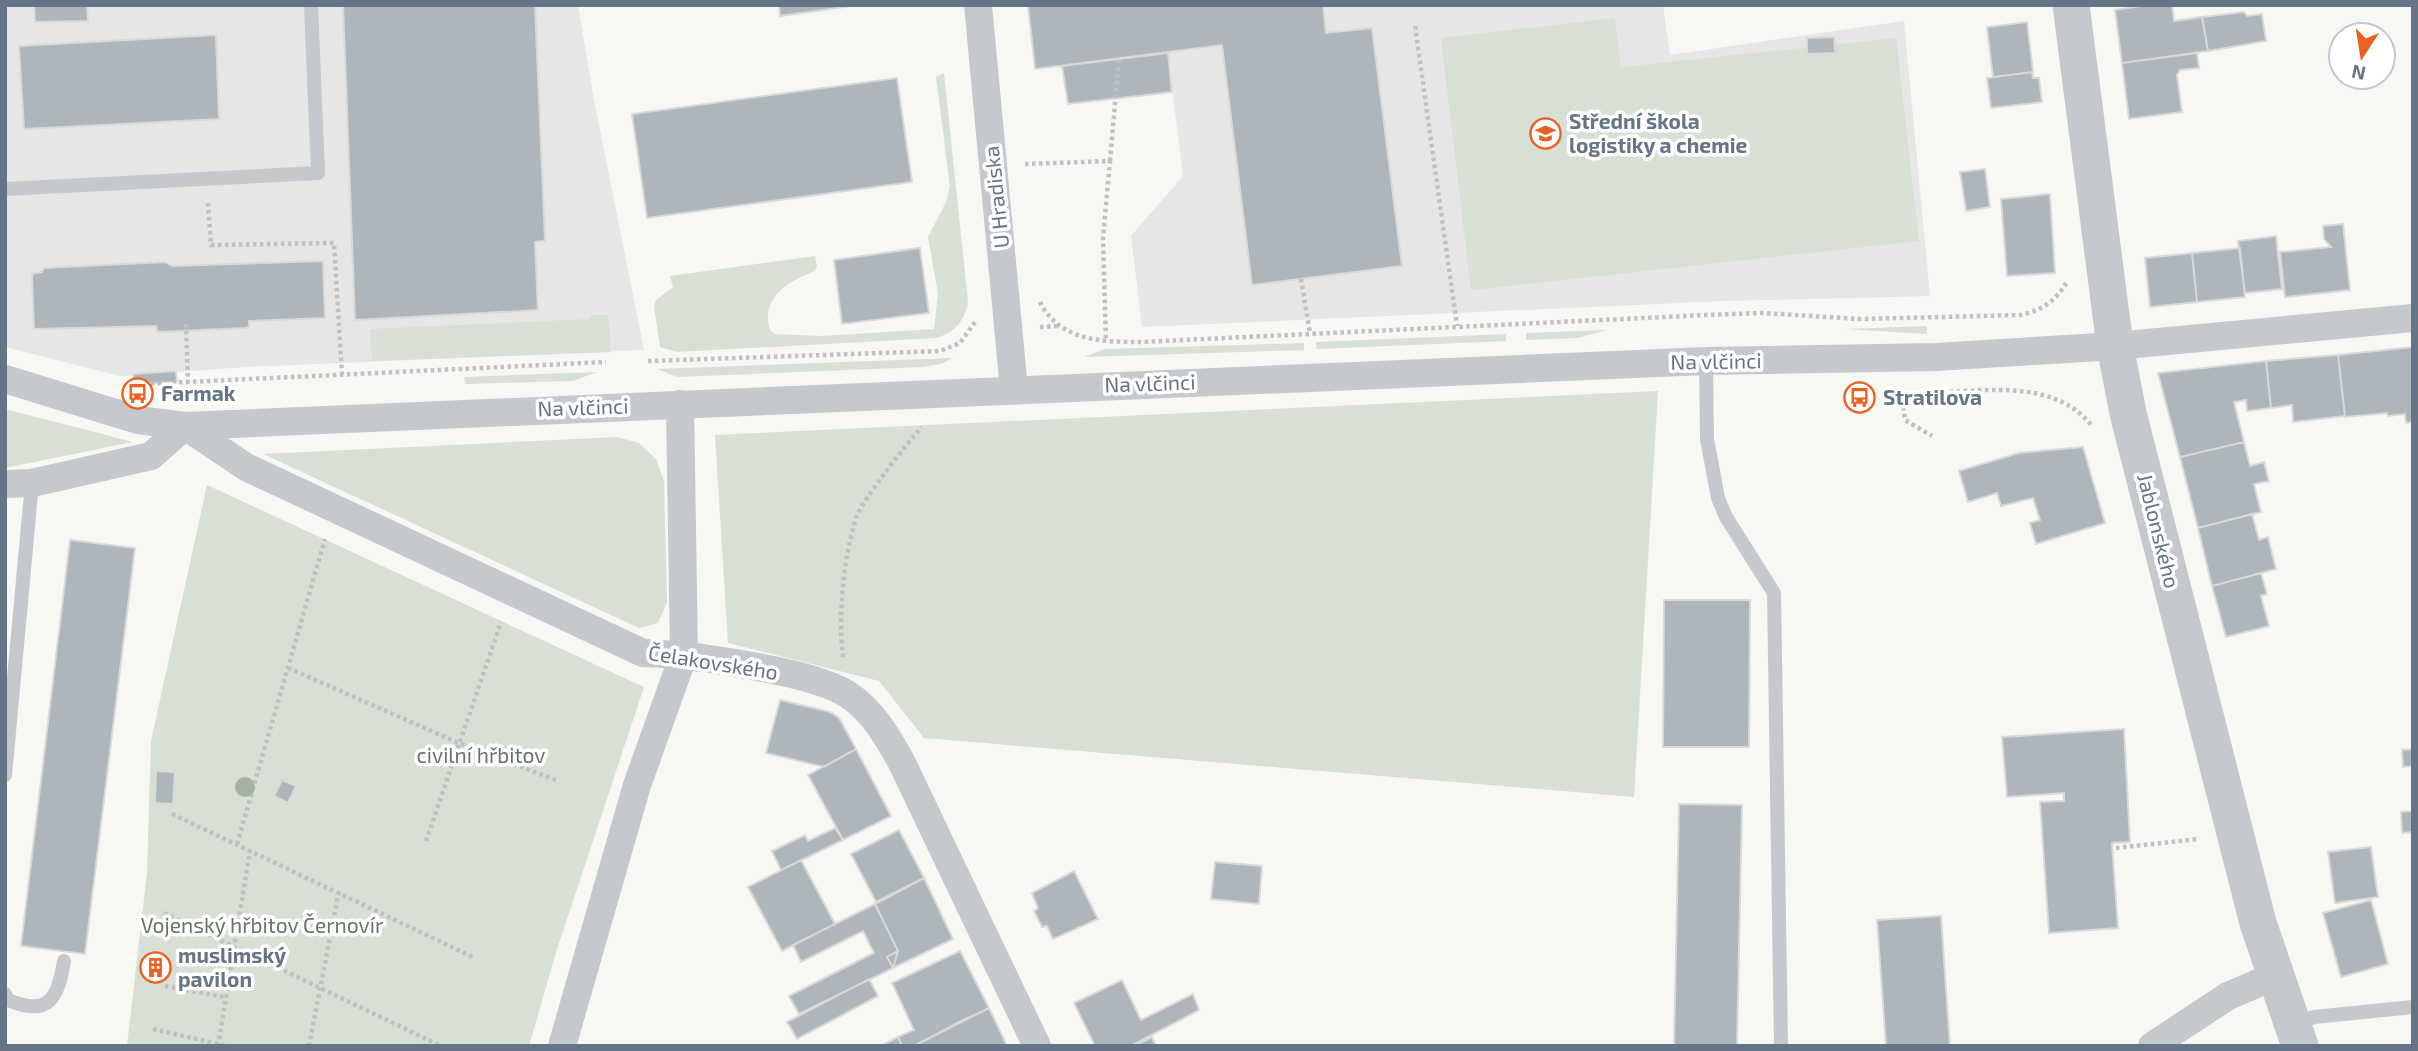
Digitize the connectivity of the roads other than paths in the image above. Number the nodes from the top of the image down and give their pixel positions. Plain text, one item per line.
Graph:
1 (311, 5) edge
2 (978, 5) edge
3 (2071, 5) edge
4 (5, 189) edge
5 (2413, 318) edge
6 (2115, 346) junction
7 (1706, 361) junction
8 (5, 379) edge
9 (1014, 390) junction
10 (680, 404) junction
11 (185, 426) junction
12 (19, 484) edge
13 (684, 654) junction
14 (5, 775) edge
15 (64, 961) dead end
16 (2274, 976) junction
17 (5, 994) edge
18 (2413, 1007) edge
19 (2295, 1035) edge
20 (562, 1046) edge
21 (1037, 1046) edge
22 (1781, 1046) edge
23 (2152, 1046) edge

1 - 4 lane
2 - 9 street, U Hradiska
3 - 6 street, Jablonského
5 - 6 street
6 - 7 street, Na vlčinci
6 - 16 street, Jablonského
7 - 9 street, Na vlčinci
7 - 22 lane
8 - 11 street, Na vlčinci
9 - 10 street, Na vlčinci
10 - 11 street, Na vlčinci
10 - 13 street
11 - 12 street
11 - 13 street, Čelakovského
12 - 14 lane
13 - 20 street
13 - 21 street, Čelakovského
15 - 17 lane
16 - 19 street, Jablonského
16 - 23 street
18 - 19 lane

